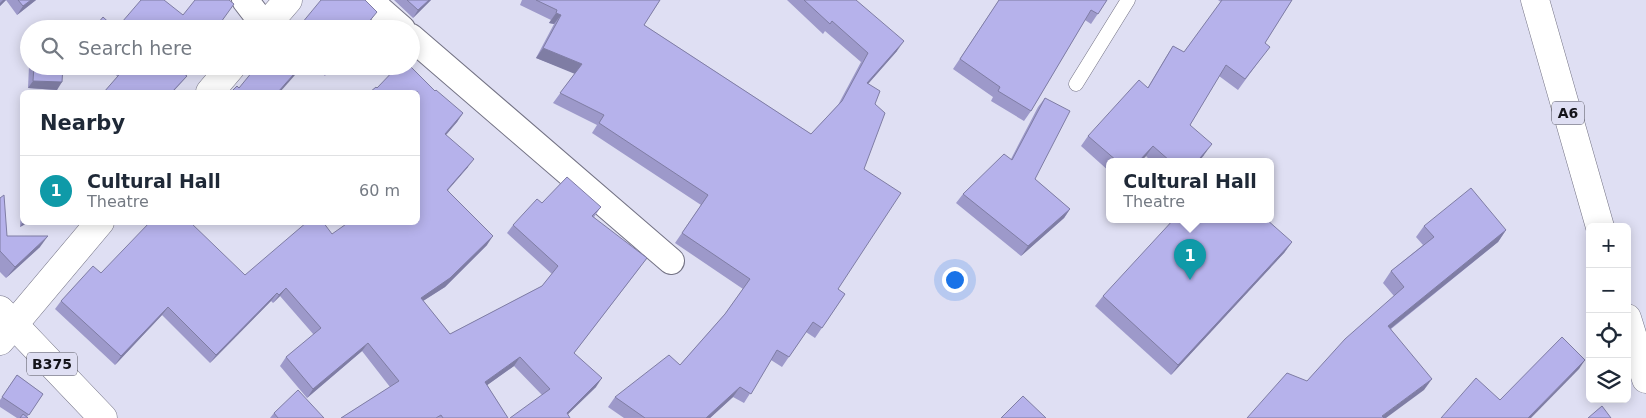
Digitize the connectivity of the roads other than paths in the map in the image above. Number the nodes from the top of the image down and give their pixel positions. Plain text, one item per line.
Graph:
1 (245, 0) edge
2 (288, 0) edge
3 (369, 0) edge
4 (1128, 0) edge
5 (1535, 0) edge
6 (259, 20) edge
7 (271, 20) edge
8 (392, 20) edge
9 (420, 45) edge
10 (224, 75) edge
11 (1076, 84) dead end
12 (212, 90) edge
13 (1599, 223) edge
14 (97, 225) edge
15 (671, 261) dead end
16 (5, 325) edge
17 (1631, 331) edge
18 (1646, 379) edge
19 (103, 418) edge

1 - 6 street
2 - 7 main road
3 - 8 street
4 - 11 lane
5 - 13 main road, A6
9 - 15 street
10 - 12 main road
14 - 16 main road
16 - 19 main road, B375
17 - 18 main road

